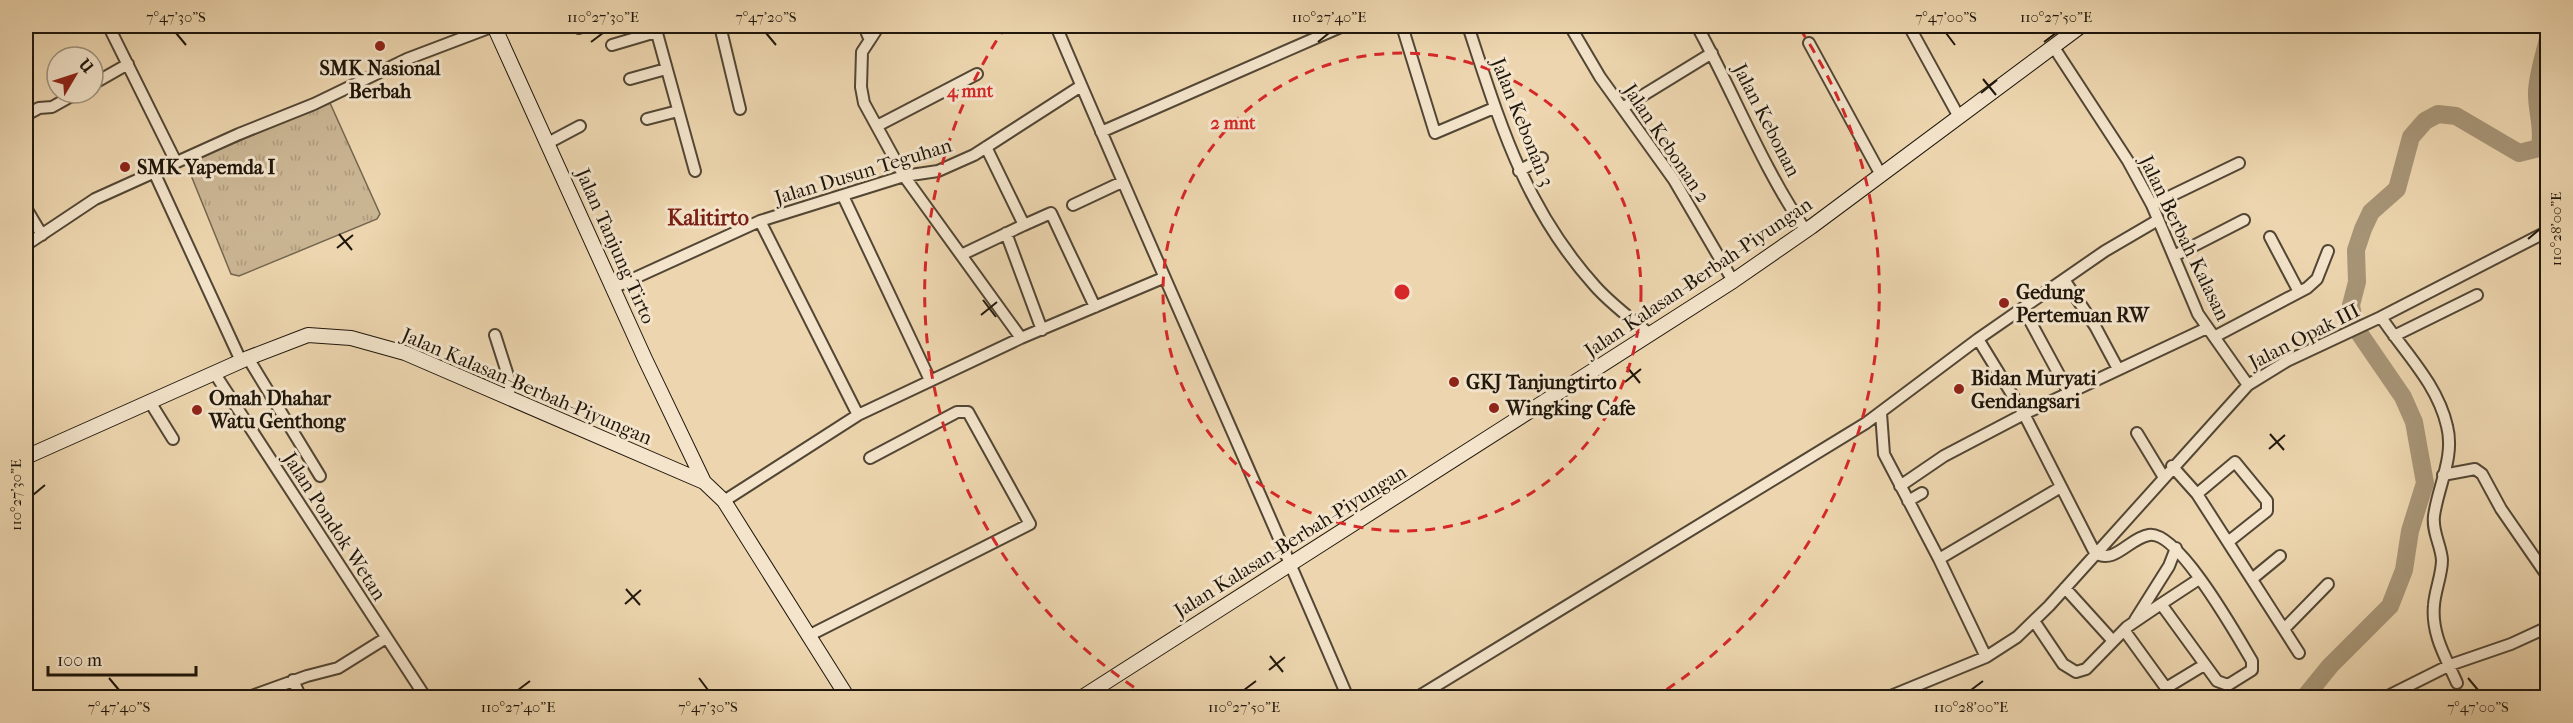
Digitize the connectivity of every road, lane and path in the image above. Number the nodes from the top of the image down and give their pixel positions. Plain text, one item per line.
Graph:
1 (494, 26) edge
2 (720, 26) edge
3 (864, 26) edge
4 (879, 26) edge
5 (1056, 26) edge
6 (1343, 26) edge
7 (1402, 26) edge
8 (1468, 26) edge
9 (1570, 26) edge
10 (1697, 26) edge
11 (1909, 26) edge
12 (2081, 26) edge
13 (110, 29) dead end
14 (655, 29) edge
15 (868, 38) junction
16 (1809, 43) dead end
17 (612, 45) dead end
18 (2053, 46) junction
19 (1712, 53) junction
20 (128, 64) junction
21 (666, 69) junction
22 (977, 74) dead end
23 (105, 77) edge
24 (630, 79) dead end
25 (1081, 86) junction
26 (55, 105) edge
27 (1624, 107) junction
28 (1494, 108) junction
29 (740, 109) dead end
30 (678, 111) junction
31 (26, 115) edge
32 (1959, 117) junction
33 (647, 119) dead end
34 (580, 126) dead end
35 (877, 126) junction
36 (1101, 132) junction
37 (548, 143) junction
38 (986, 147) junction
39 (1542, 158) dead end
40 (176, 162) junction
41 (2239, 163) dead end
42 (695, 171) dead end
43 (1519, 171) junction
44 (154, 172) junction
45 (1881, 175) junction
46 (904, 176) junction
47 (1122, 182) junction
48 (843, 196) junction
49 (1073, 205) dead end
50 (2152, 205) junction
51 (26, 208) edge
52 (2158, 220) junction
53 (2244, 220) dead end
54 (760, 221) junction
55 (1024, 225) junction
56 (1806, 231) junction
57 (2547, 231) edge
58 (1006, 233) junction
59 (42, 235) junction
60 (2270, 237) dead end
61 (26, 245) edge
62 (2328, 251) dead end
63 (961, 255) junction
64 (2174, 256) junction
65 (1162, 278) junction
66 (1733, 281) junction
67 (2065, 281) junction
68 (613, 288) junction
69 (2299, 292) junction
70 (2477, 294) dead end
71 (1095, 307) junction
72 (2023, 308) junction
73 (2377, 319) junction
74 (1042, 330) junction
75 (2211, 333) junction
76 (495, 334) dead end
77 (1650, 334) junction
78 (2394, 336) junction
79 (1021, 338) junction
80 (1978, 339) junction
81 (245, 359) junction
82 (2118, 369) junction
83 (215, 374) junction
84 (930, 380) junction
85 (2248, 385) junction
86 (2068, 393) junction
87 (507, 397) junction
88 (150, 402) junction
89 (1881, 413) junction
90 (2024, 414) junction
91 (858, 415) junction
92 (2137, 433) dead end
93 (173, 438) dead end
94 (26, 457) edge
95 (691, 457) junction
96 (870, 458) dead end
97 (2172, 466) junction
98 (676, 470) junction
99 (2444, 475) junction
100 (320, 476) dead end
101 (2163, 476) junction
102 (704, 482) junction
103 (1900, 486) junction
104 (2061, 487) junction
105 (1922, 493) dead end
106 (2197, 494) junction
107 (724, 501) junction
108 (1908, 501) junction
109 (2229, 542) junction
110 (2176, 548) junction
111 (2095, 553) junction
112 (2280, 556) dead end
113 (1939, 559) junction
114 (1291, 564) junction
115 (2547, 577) edge
116 (2199, 579) junction
117 (2252, 579) junction
118 (2328, 584) dead end
119 (2065, 588) junction
120 (2161, 604) junction
121 (2034, 621) junction
122 (2133, 623) junction
123 (2547, 627) edge
124 (2284, 629) junction
125 (2124, 630) junction
126 (808, 636) junction
127 (386, 638) junction
128 (2113, 641) junction
129 (2299, 652) dead end
130 (1986, 657) junction
131 (2204, 665) junction
132 (2450, 666) junction
133 (293, 680) junction
134 (2457, 683) dead end
135 (262, 695) edge
136 (246, 698) edge
137 (301, 698) edge
138 (426, 698) edge
139 (848, 698) edge
140 (1081, 698) edge
141 (1348, 698) edge
142 (1416, 698) edge
143 (1886, 698) edge
144 (2384, 698) edge

1 - 37 street, Jalan Tanjung Tirto
1 - 40 street
2 - 29 street
3 - 15 street
4 - 15 street
5 - 25 street
6 - 36 street
7 - 28 street
8 - 28 street, Jalan Kebonan 3
9 - 27 street, Jalan Kebonan 2
10 - 19 street, Jalan Kebonan
11 - 32 street
12 - 18 street, Jalan Kalasan-Berbah-Piyungan
13 - 20 street
14 - 17 street
14 - 21 street
15 - 35 street
16 - 45 street
18 - 32 street, Jalan Kalasan-Berbah-Piyungan
18 - 50 street, Jalan Berbah Kalasan
19 - 27 street
19 - 56 street, Jalan Kebonan
20 - 23 street
20 - 40 street
21 - 24 street
21 - 30 street
22 - 35 street
25 - 36 street
25 - 38 street, Jalan Dusun Teguhan
26 - 31 street
27 - 66 street, Jalan Kebonan 2
28 - 43 street, Jalan Kebonan 3
30 - 33 street
30 - 42 street
32 - 45 street, Jalan Kalasan-Berbah-Piyungan
34 - 37 street
35 - 46 street
36 - 47 street
37 - 68 street, Jalan Tanjung Tirto
38 - 46 street, Jalan Dusun Teguhan
38 - 55 street
39 - 43 street
40 - 44 street
41 - 50 street
43 - 77 street, Jalan Kebonan 3
44 - 59 street
44 - 81 street
45 - 56 street, Jalan Kalasan-Berbah-Piyungan
46 - 48 street, Jalan Dusun Teguhan
46 - 63 street
47 - 49 street
47 - 65 street
48 - 54 street, Jalan Dusun Teguhan
48 - 84 street
50 - 52 street, Jalan Berbah Kalasan
51 - 59 street
52 - 64 street, Jalan Berbah Kalasan
52 - 67 street
53 - 64 street
54 - 68 street, Jalan Dusun Teguhan
54 - 91 street
55 - 58 street
55 - 71 street
56 - 66 street, Jalan Kalasan-Berbah-Piyungan
57 - 73 street, Jalan Opak III
58 - 63 street
58 - 74 street
59 - 61 street
60 - 69 street
62 - 69 street
63 - 79 street
64 - 75 street, Jalan Berbah Kalasan
65 - 71 street
65 - 114 street
66 - 77 street, Jalan Kalasan-Berbah-Piyungan
67 - 72 street
67 - 82 street
68 - 95 street, Jalan Tanjung Tirto
69 - 75 street
70 - 78 street
71 - 74 street
72 - 80 street
72 - 86 street
73 - 78 street
73 - 85 street, Jalan Opak III
74 - 79 street
75 - 82 street
75 - 85 street, Jalan Berbah Kalasan
76 - 87 street
77 - 114 street, Jalan Kalasan-Berbah-Piyungan
78 - 99 street
79 - 84 street
80 - 89 street
80 - 90 street
81 - 83 street, Jalan Kalasan-Berbah-Piyungan
81 - 87 street, Jalan Kalasan-Berbah-Piyungan
81 - 100 street
82 - 86 street
83 - 88 street, Jalan Kalasan-Berbah-Piyungan
83 - 127 street, Jalan Pondok Wetan
84 - 91 street
85 - 97 street, Jalan Opak III
86 - 90 street
87 - 98 street, Jalan Kalasan-Berbah-Piyungan
88 - 93 street
88 - 94 street, Jalan Kalasan-Berbah-Piyungan
89 - 103 street
89 - 142 street
90 - 103 street
90 - 104 street
91 - 107 street
92 - 101 street
95 - 98 street
95 - 102 street, Jalan Tanjung Tirto
96 - 126 street
97 - 101 street, Jalan Opak III
97 - 106 street
98 - 102 street, Jalan Kalasan-Berbah-Piyungan
99 - 115 street
99 - 132 street
101 - 111 street, Jalan Opak III
102 - 107 street, Jalan Kalasan-Berbah-Piyungan
103 - 108 street
104 - 111 street
104 - 113 street
105 - 108 street
106 - 109 street
106 - 109 street
107 - 126 street, Jalan Kalasan-Berbah-Piyungan
108 - 113 street
109 - 117 street
110 - 111 street
110 - 116 street
110 - 122 street
111 - 119 street, Jalan Opak III
112 - 117 street
113 - 130 street
114 - 140 street, Jalan Kalasan-Berbah-Piyungan
114 - 141 street
116 - 120 street
116 - 131 street
117 - 124 street
118 - 124 street
119 - 121 street, Jalan Opak III
119 - 128 street
120 - 122 street
120 - 131 street
121 - 128 street
121 - 130 street, Jalan Opak III
122 - 125 street
123 - 132 street
124 - 129 street
125 - 128 street
125 - 131 street
126 - 139 street, Jalan Kalasan-Berbah-Piyungan
127 - 133 street
127 - 138 street, Jalan Pondok Wetan
130 - 143 street, Jalan Opak III
132 - 134 street
132 - 144 street
133 - 135 street
133 - 137 street
135 - 136 street

